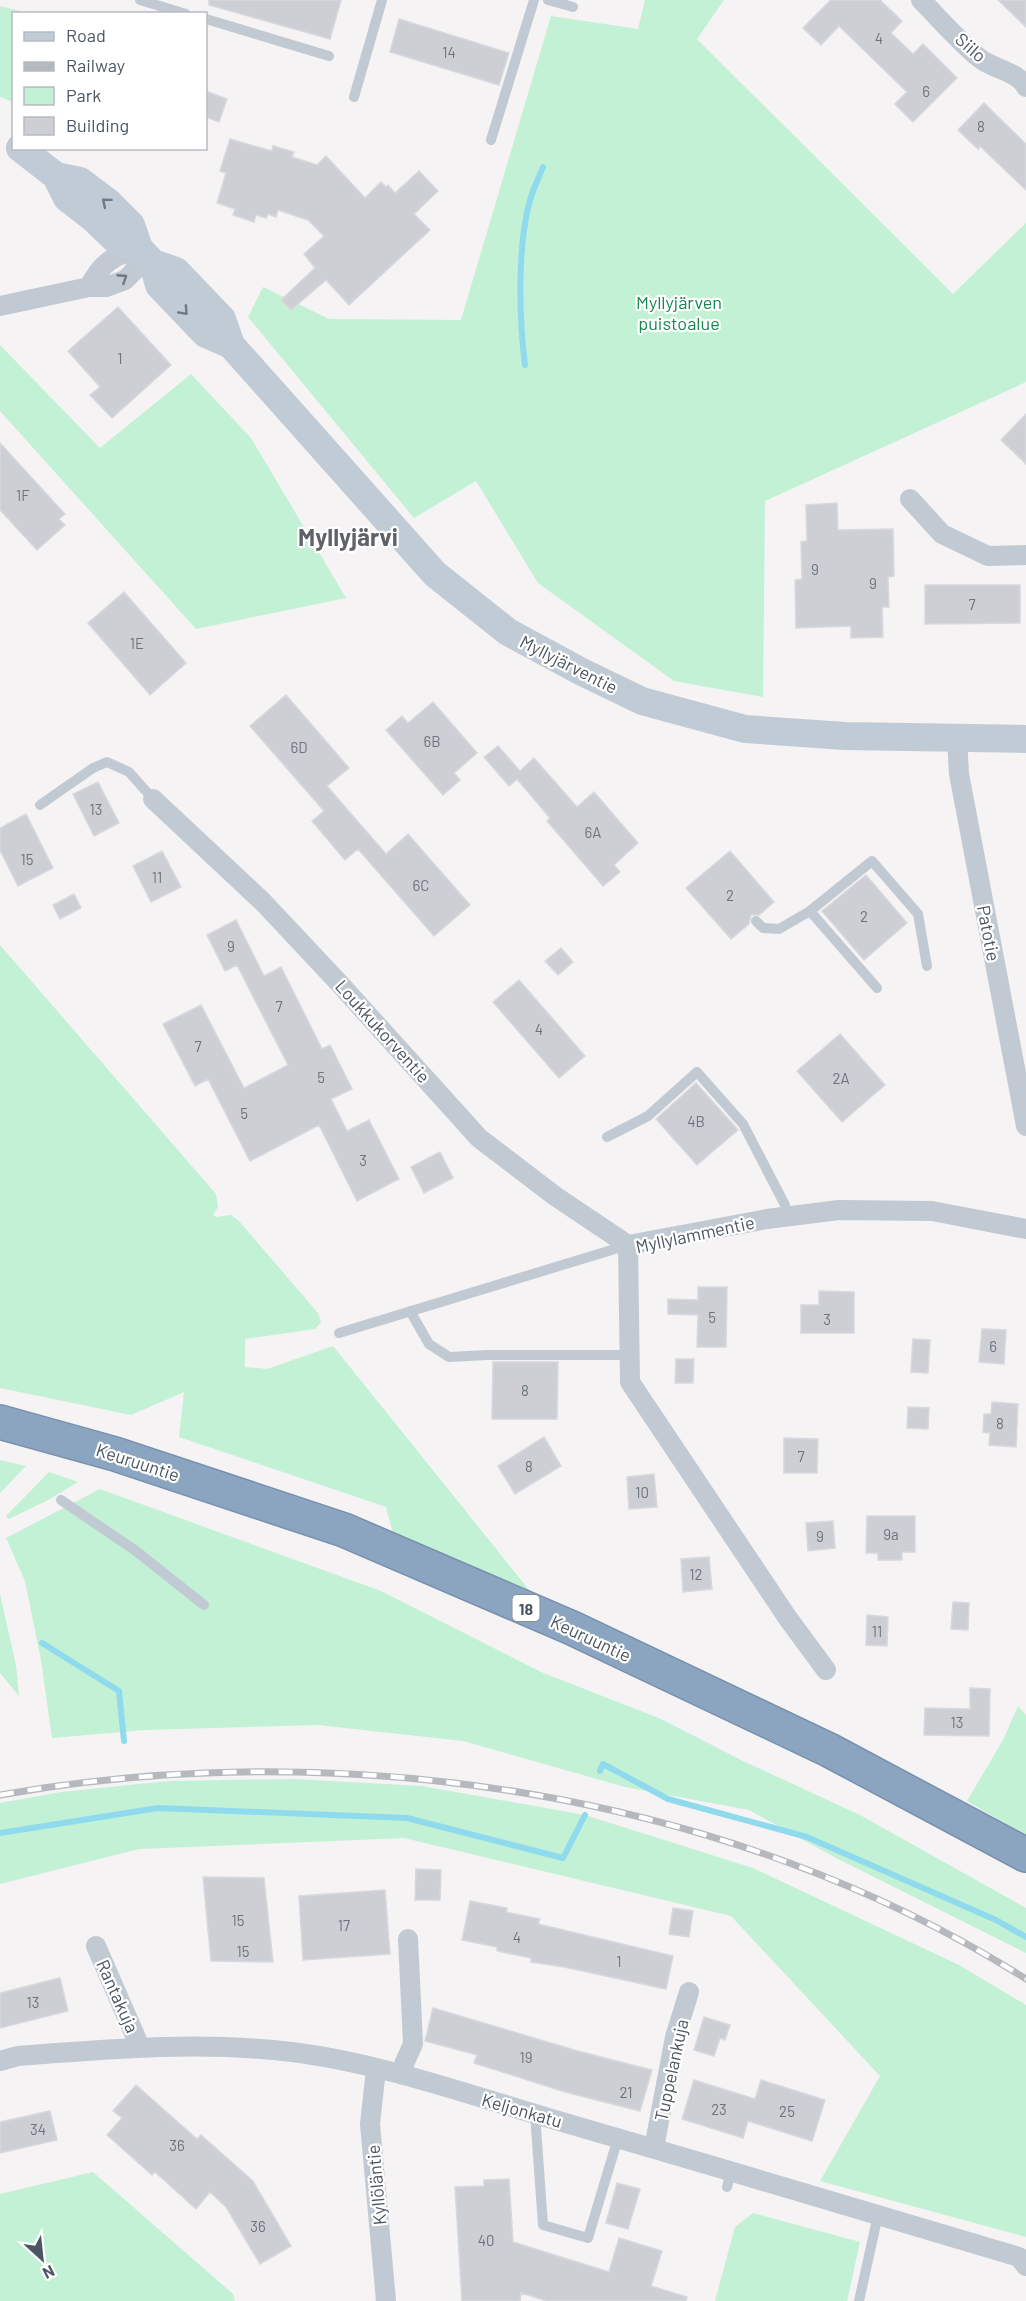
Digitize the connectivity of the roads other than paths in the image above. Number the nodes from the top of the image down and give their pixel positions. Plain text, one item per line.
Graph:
1 (140, 0) edge
2 (382, 0) edge
3 (534, 0) edge
4 (548, 0) edge
5 (921, 0) edge
6 (573, 7) dead end
7 (179, 9) edge
8 (207, 19) edge
9 (328, 56) dead end
10 (1026, 87) edge
11 (354, 97) dead end
12 (491, 140) dead end
13 (23, 150) edge
14 (146, 255) junction
15 (0, 306) edge
16 (910, 499) dead end
17 (1026, 555) edge
18 (957, 738) junction
19 (1026, 739) edge
20 (153, 799) joint
21 (40, 805) dead end
22 (810, 911) junction
23 (756, 921) dead end
24 (927, 966) dead end
25 (876, 988) dead end
26 (1026, 1126) edge
27 (607, 1137) dead end
28 (785, 1205) dead end
29 (1026, 1229) edge
30 (628, 1245) junction
31 (410, 1311) junction
32 (339, 1333) dead end
33 (630, 1355) junction
34 (0, 1422) edge
35 (61, 1500) dead end
36 (204, 1605) dead end
37 (826, 1670) dead end
38 (1026, 1855) edge
39 (408, 1939) dead end
40 (96, 1946) dead end
41 (689, 1992) dead end
42 (140, 2047) junction
43 (0, 2061) edge
44 (376, 2068) junction
45 (404, 2075) junction
46 (536, 2114) junction
47 (618, 2138) junction
48 (654, 2148) junction
49 (878, 2215) junction
50 (1026, 2266) edge
51 (386, 2301) edge
52 (859, 2301) edge

1 - 7 lane
2 - 11 lane
3 - 12 lane
4 - 6 lane
5 - 10 street, Siilo
8 - 9 lane
13 - 14 main road
14 - 15 street
14 - 18 main road, Myllyjärventie
16 - 17 street
18 - 19 main road, Myllyjärventie
18 - 26 street, Patotie
20 - 21 lane
20 - 30 street, Loukkukorventie
22 - 23 lane
22 - 24 lane
22 - 25 lane
27 - 28 lane
29 - 30 street, Myllylammentie
30 - 31 lane
30 - 33 street, Myllylammentie
31 - 32 lane
31 - 33 lane
33 - 37 street, Myllylammentie
34 - 38 highway, Keuruuntie / 18
35 - 36 lane
39 - 45 street
40 - 42 street, Rantakuja
41 - 48 street, Tuppelankuja
42 - 43 street, Keljonkatu
42 - 44 street, Keljonkatu
44 - 45 street, Keljonkatu
44 - 51 street, Kyllöläntie
45 - 46 street, Keljonkatu
46 - 47 street, Keljonkatu
46 - 47 lane
47 - 48 street, Keljonkatu
48 - 49 street, Keljonkatu
49 - 50 street, Keljonkatu
49 - 52 lane

